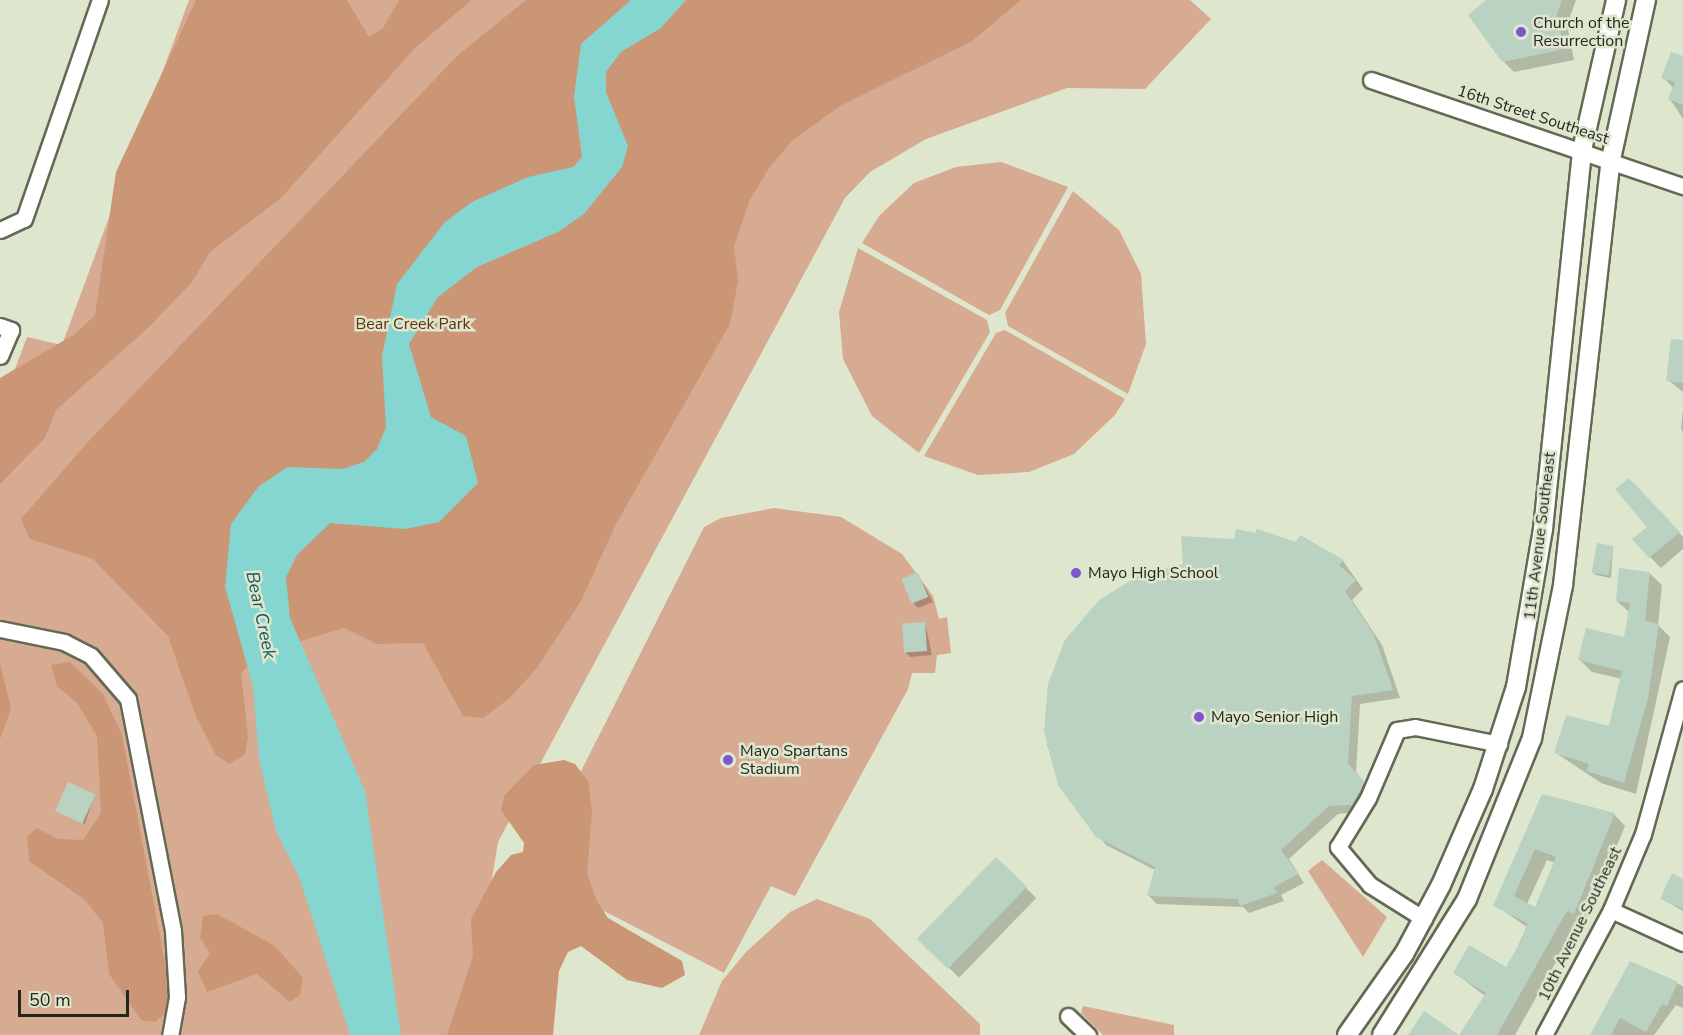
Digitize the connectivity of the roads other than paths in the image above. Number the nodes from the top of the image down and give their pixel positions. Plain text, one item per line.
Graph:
1 (100, 0) edge
2 (1616, 0) edge
3 (1646, 0) edge
4 (1371, 80) dead end
5 (1582, 150) junction
6 (1611, 159) junction
7 (1683, 186) edge
8 (0, 230) edge
9 (0, 326) edge
10 (0, 356) edge
11 (0, 629) edge
12 (1683, 689) edge
13 (1499, 744) junction
14 (1611, 910) junction
15 (1424, 919) junction
16 (1683, 943) edge
17 (1068, 1016) dead end
18 (170, 1035) edge
19 (1088, 1035) edge
20 (1347, 1035) edge
21 (1382, 1035) edge
22 (1544, 1035) edge

1 - 8 street
2 - 5 main road, 11th Avenue Southeast
3 - 6 main road, 11th Avenue Southeast
4 - 5 street, 16th Street Southeast
5 - 6 street, 16th Street Southeast
5 - 13 main road, 11th Avenue Southeast
6 - 7 street, 16th Street Southeast
6 - 21 main road, 11th Avenue Southeast
9 - 10 street
11 - 18 street
12 - 14 street, 10th Avenue Southeast
13 - 15 main road, 11th Avenue Southeast
13 - 15 street
14 - 16 street
14 - 22 street, 10th Avenue Southeast
15 - 20 main road, 11th Avenue Southeast
17 - 19 street

